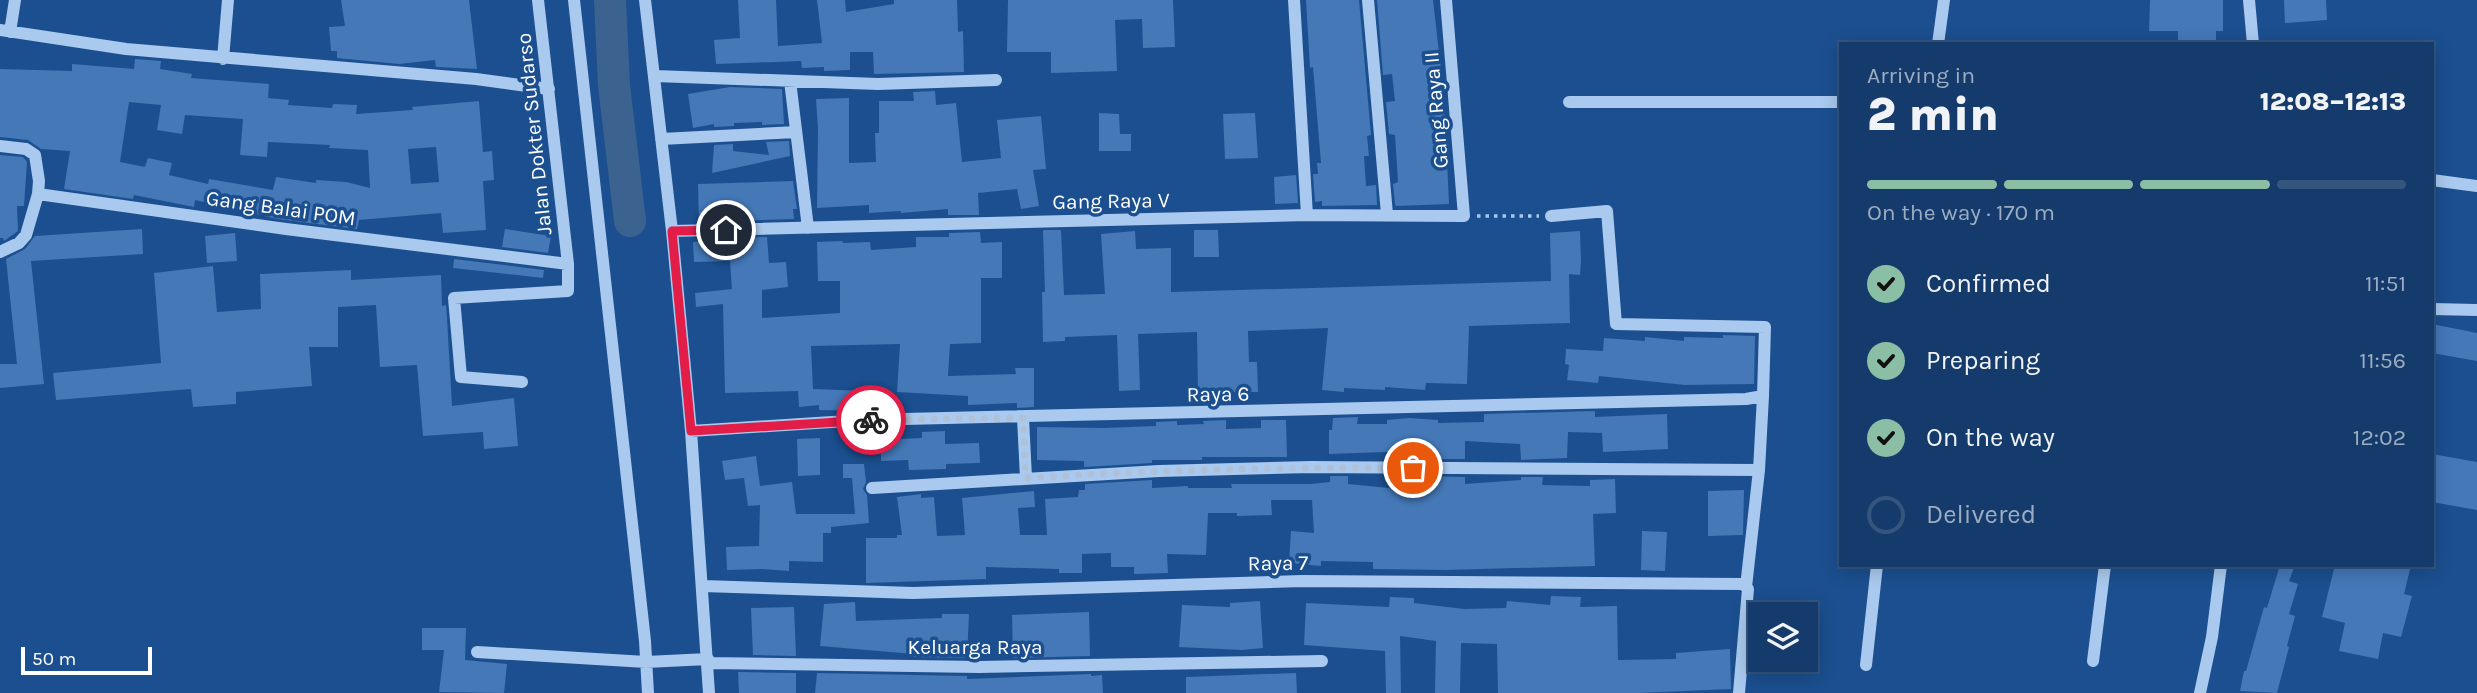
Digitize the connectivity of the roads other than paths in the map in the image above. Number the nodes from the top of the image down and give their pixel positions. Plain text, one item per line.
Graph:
1 (15, 0) edge
2 (228, 0) edge
3 (538, 0) edge
4 (574, 0) edge
5 (645, 0) edge
6 (1294, 0) edge
7 (1368, 0) edge
8 (1446, 0) edge
9 (1944, 0) edge
10 (2249, 0) edge
11 (5, 31) edge
12 (1938, 42) edge
13 (2253, 42) edge
14 (223, 59) junction
15 (655, 76) junction
16 (996, 80) dead end
17 (790, 81) junction
18 (550, 89) junction
19 (1569, 102) dead end
20 (1839, 102) edge
21 (796, 132) junction
22 (661, 139) junction
23 (0, 146) edge
24 (2434, 180) edge
25 (2477, 186) edge
26 (38, 194) junction
27 (1387, 214) junction
28 (1307, 215) junction
29 (1464, 216) joint
30 (1551, 216) road end
31 (808, 228) junction
32 (672, 231) junction
33 (0, 252) edge
34 (568, 264) junction
35 (2434, 309) edge
36 (2477, 310) edge
37 (522, 382) dead end
38 (1763, 396) junction
39 (1023, 418) junction
40 (691, 431) junction
41 (1759, 470) junction
42 (1026, 478) junction
43 (872, 488) dead end
44 (1877, 567) edge
45 (2105, 567) edge
46 (2221, 567) edge
47 (703, 586) junction
48 (1746, 587) junction
49 (477, 652) dead end
50 (1322, 660) dead end
51 (705, 661) junction
52 (2093, 661) dead end
53 (652, 662) junction
54 (1866, 665) dead end
55 (648, 693) edge
56 (709, 693) edge
57 (1739, 693) edge
58 (2200, 693) edge

1 - 11 street
2 - 14 street
3 - 18 street, Jalan Dokter Sudarso
4 - 53 street
5 - 15 street
6 - 28 street
7 - 27 street
8 - 29 street, Gang Raya II
9 - 12 street
10 - 13 street
11 - 14 street
14 - 18 street
15 - 17 street
15 - 22 street
16 - 17 street
17 - 21 street
18 - 34 street, Jalan Dokter Sudarso
19 - 20 street
21 - 22 street
21 - 31 street
22 - 32 street
23 - 26 street
24 - 25 street
26 - 33 street
26 - 34 street, Gang Balai POM
27 - 28 street, Gang Raya V
27 - 29 street, Gang Raya V
28 - 31 street, Gang Raya V
30 - 38 street
31 - 32 street, Gang Raya V
32 - 40 street
34 - 37 street
35 - 36 street
38 - 39 street, Raya 6
38 - 41 street
39 - 40 street, Raya 6
39 - 42 street
40 - 47 street
41 - 42 street
41 - 48 street
42 - 43 street
44 - 54 street
45 - 52 street
46 - 58 street
47 - 48 street, Raya 7
47 - 51 street
48 - 57 street
49 - 53 street, Keluarga Raya
50 - 51 street, Keluarga Raya
51 - 53 street, Keluarga Raya
51 - 56 street
53 - 55 street

